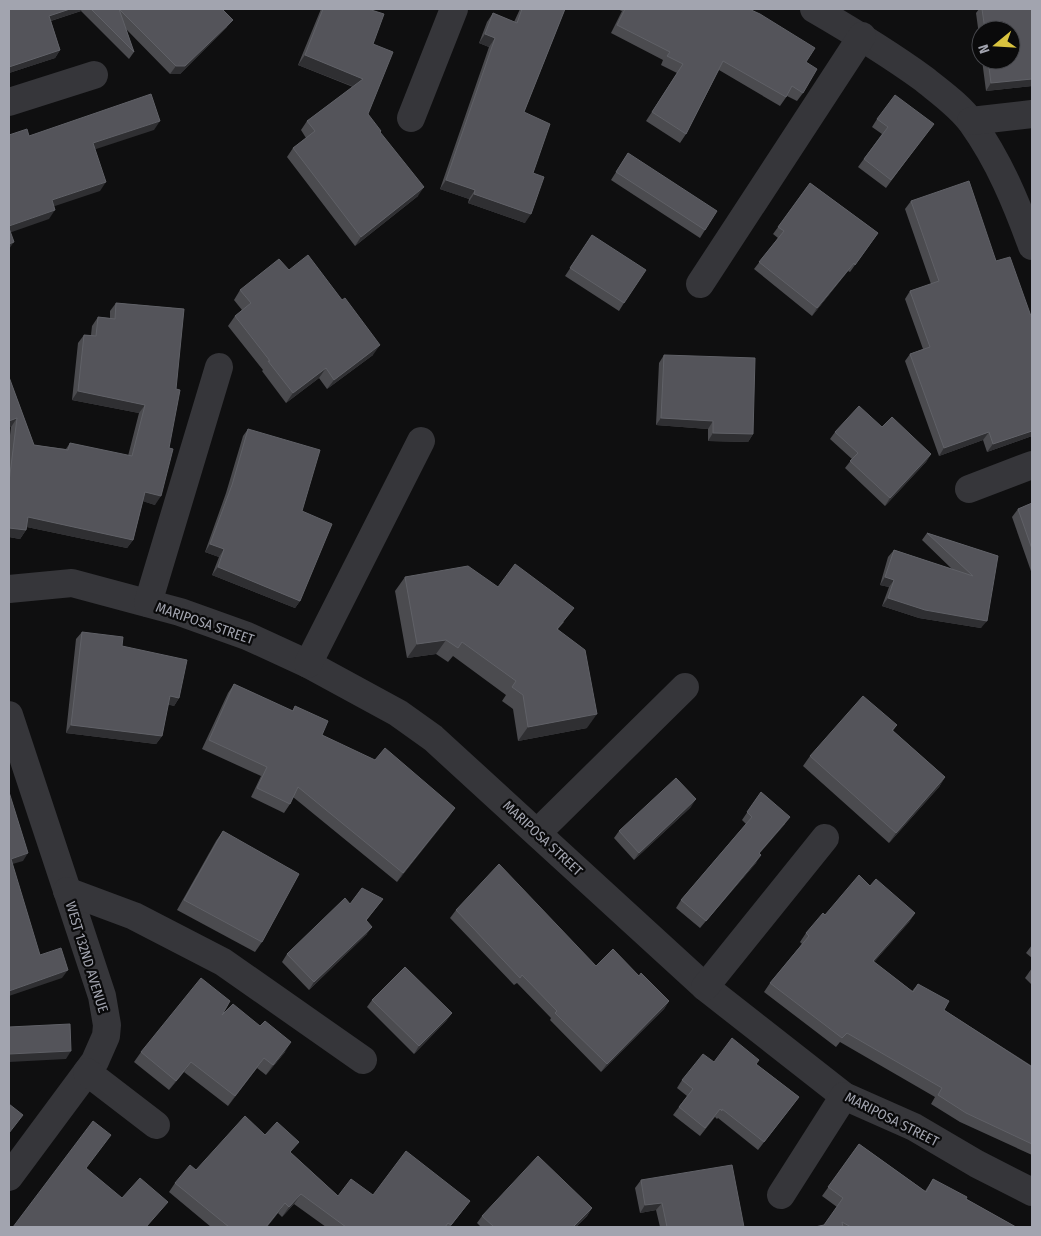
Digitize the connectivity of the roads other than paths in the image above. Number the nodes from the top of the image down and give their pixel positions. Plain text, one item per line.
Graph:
1 (454, 9) edge
2 (814, 9) edge
3 (862, 36) junction
4 (94, 75) dead end
5 (9, 102) edge
6 (1032, 114) edge
7 (411, 118) dead end
8 (971, 121) junction
9 (1032, 246) edge
10 (700, 284) dead end
11 (219, 367) dead end
12 (421, 441) dead end
13 (1032, 464) edge
14 (969, 489) dead end
15 (9, 589) edge
16 (148, 603) junction
17 (308, 664) junction
18 (685, 687) dead end
19 (9, 715) edge
20 (538, 832) junction
21 (825, 838) dead end
22 (67, 890) junction
23 (705, 987) junction
24 (363, 1060) dead end
25 (87, 1072) junction
26 (844, 1096) junction
27 (156, 1125) dead end
28 (9, 1177) edge
29 (1032, 1192) edge
30 (781, 1195) dead end

1 - 7 street
2 - 3 street
3 - 8 street
3 - 10 street
4 - 5 street
6 - 8 street
8 - 9 street
11 - 16 street
12 - 17 street
13 - 14 street
15 - 16 street, MARIPOSA STREET
16 - 17 street, MARIPOSA STREET
17 - 20 street, MARIPOSA STREET
18 - 20 street
19 - 22 street, WEST 132ND AVENUE
20 - 23 street, MARIPOSA STREET
21 - 23 street
22 - 24 street
22 - 25 street, WEST 132ND AVENUE
23 - 26 street, MARIPOSA STREET
25 - 27 street
25 - 28 street, WEST 132ND AVENUE
26 - 29 street, MARIPOSA STREET
26 - 30 street

